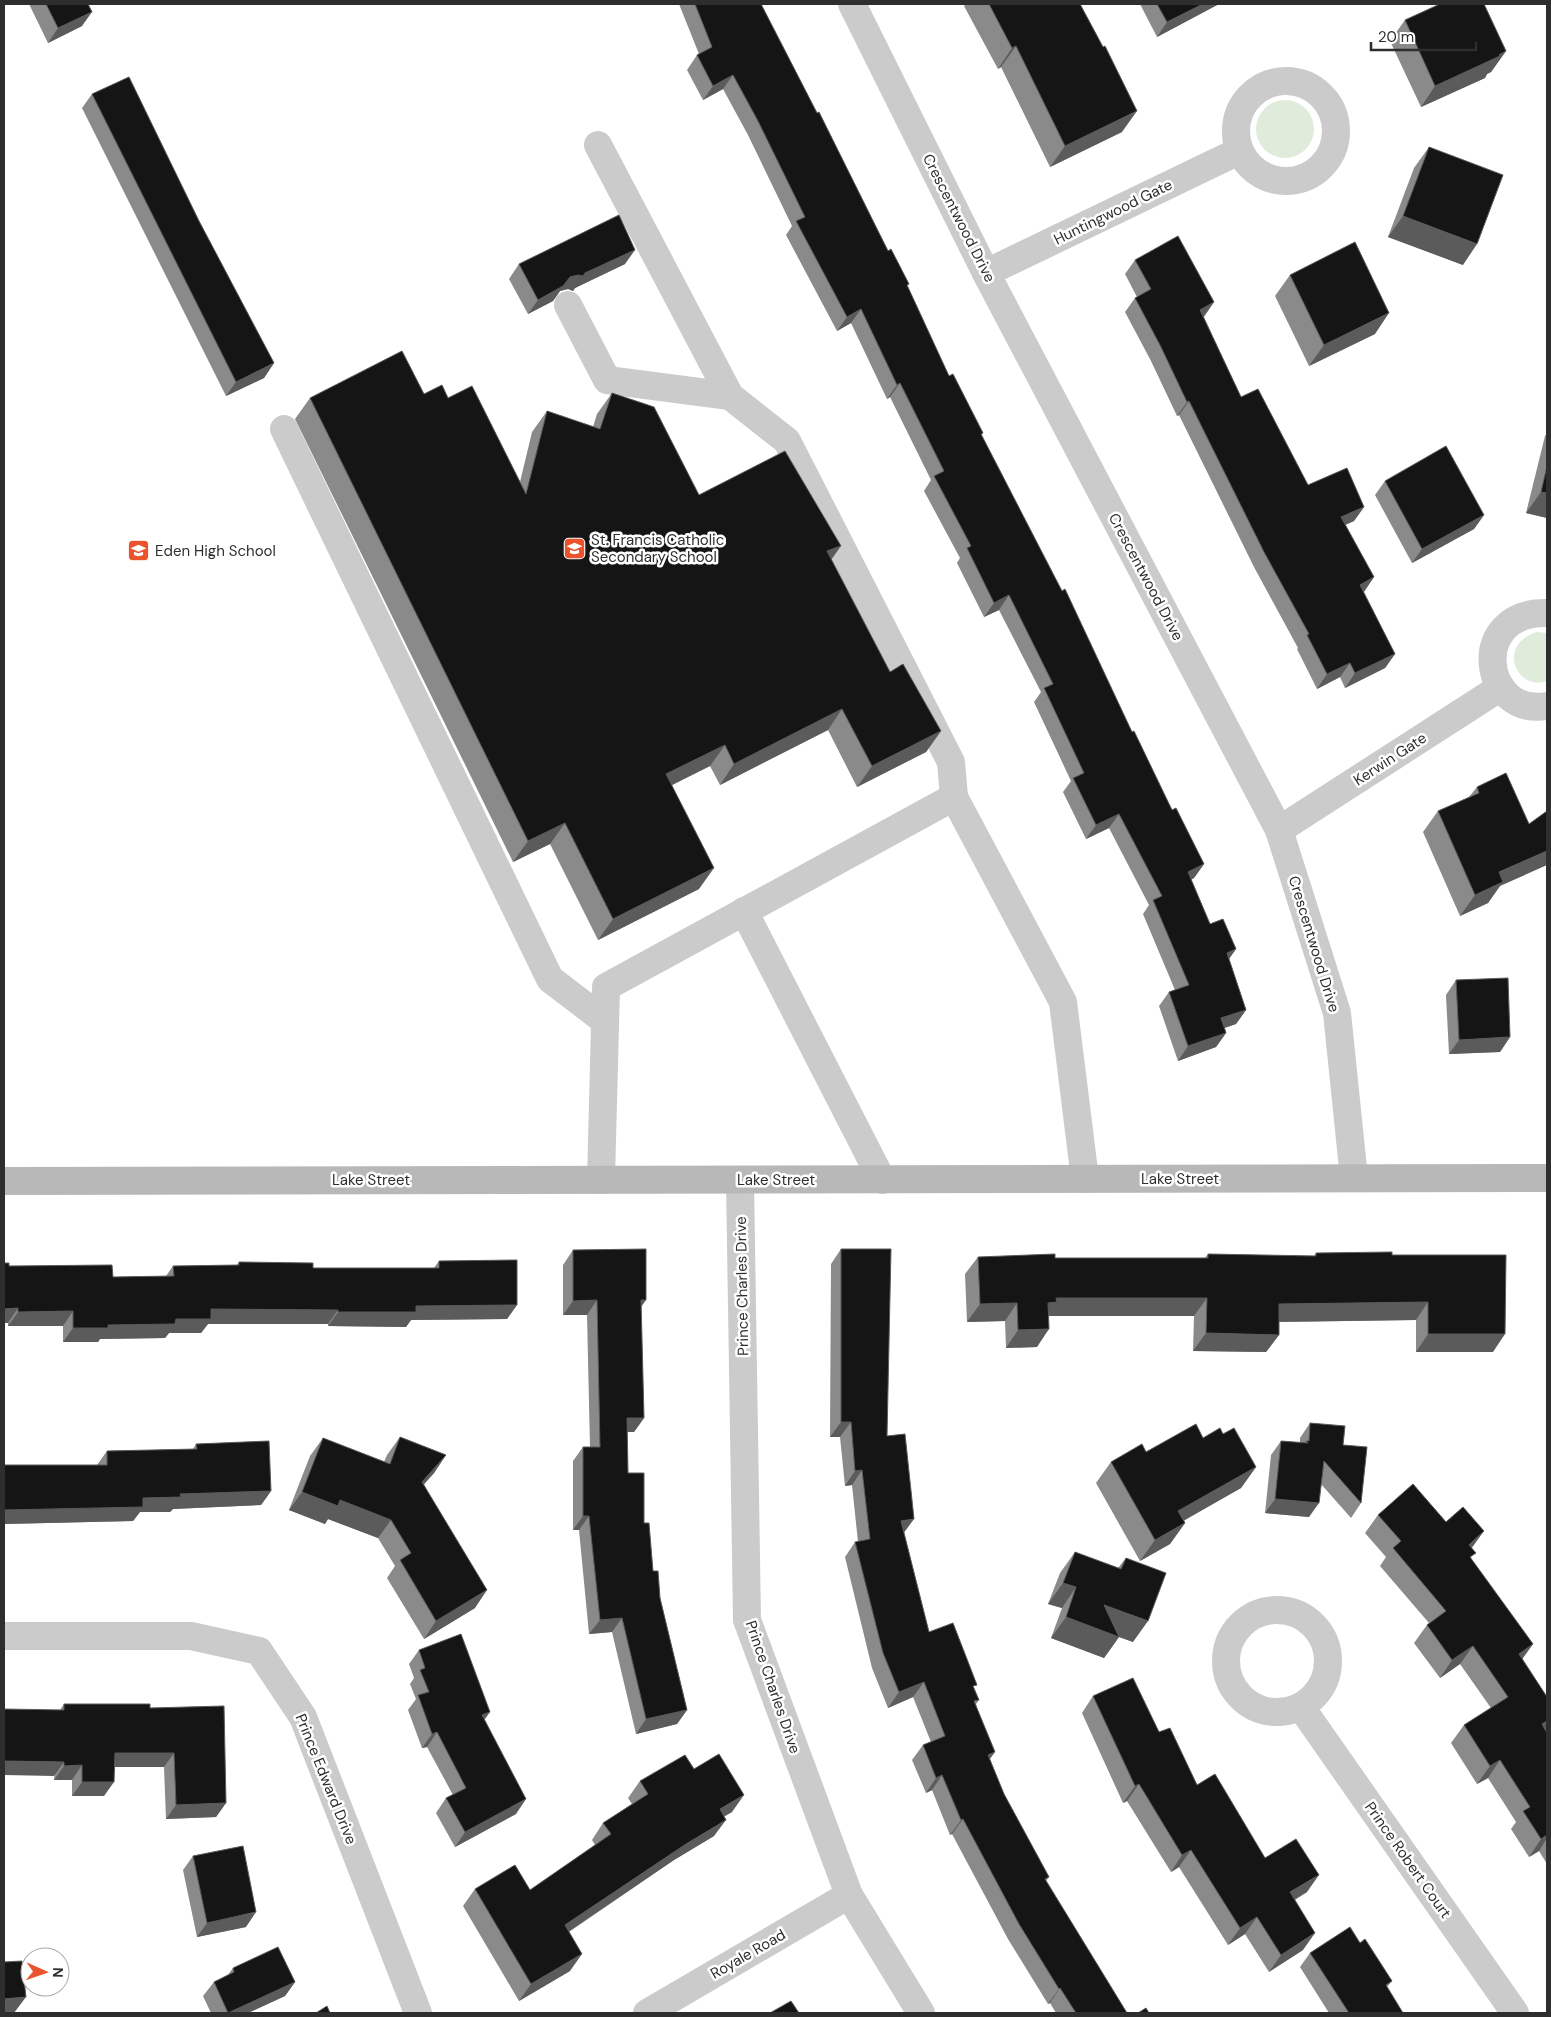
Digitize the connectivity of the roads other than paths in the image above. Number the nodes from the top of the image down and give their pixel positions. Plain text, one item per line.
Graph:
1 (852, 4) edge
2 (598, 145) dead end
3 (1239, 151) dead end
4 (986, 273) junction
5 (568, 305) dead end
6 (730, 396) junction
7 (284, 429) dead end
8 (1547, 614) edge
9 (1501, 688) junction
10 (1547, 706) edge
11 (954, 797) junction
12 (1278, 830) junction
13 (744, 912) junction
14 (605, 1021) junction
15 (1354, 1178) junction
16 (1547, 1178) edge
17 (1085, 1179) junction
18 (4, 1180) edge
19 (601, 1180) junction
20 (882, 1180) junction
21 (740, 1181) junction
22 (4, 1636) edge
23 (1301, 1707) dead end
24 (849, 1895) junction
25 (418, 2013) edge
26 (647, 2013) edge
27 (921, 2013) edge
28 (1515, 2013) edge

1 - 4 street, Crescentwood Drive
2 - 6 street
3 - 4 street, Huntingwood Gate
4 - 12 street, Crescentwood Drive
5 - 6 street
6 - 11 street
7 - 14 street
8 - 9 street
9 - 10 street
9 - 12 street, Kerwin Gate
11 - 13 street
11 - 17 street
12 - 15 street, Crescentwood Drive
13 - 14 street
13 - 20 street
14 - 19 street
15 - 16 main road, Lake Street
15 - 17 main road, Lake Street
17 - 20 main road, Lake Street
18 - 19 main road, Lake Street
19 - 21 main road, Lake Street
20 - 21 main road, Lake Street
21 - 24 street, Prince Charles Drive
22 - 25 street, Prince Edward Drive
23 - 28 street, Prince Robert Court
24 - 26 street, Royale Road
24 - 27 street, Prince Charles Drive

